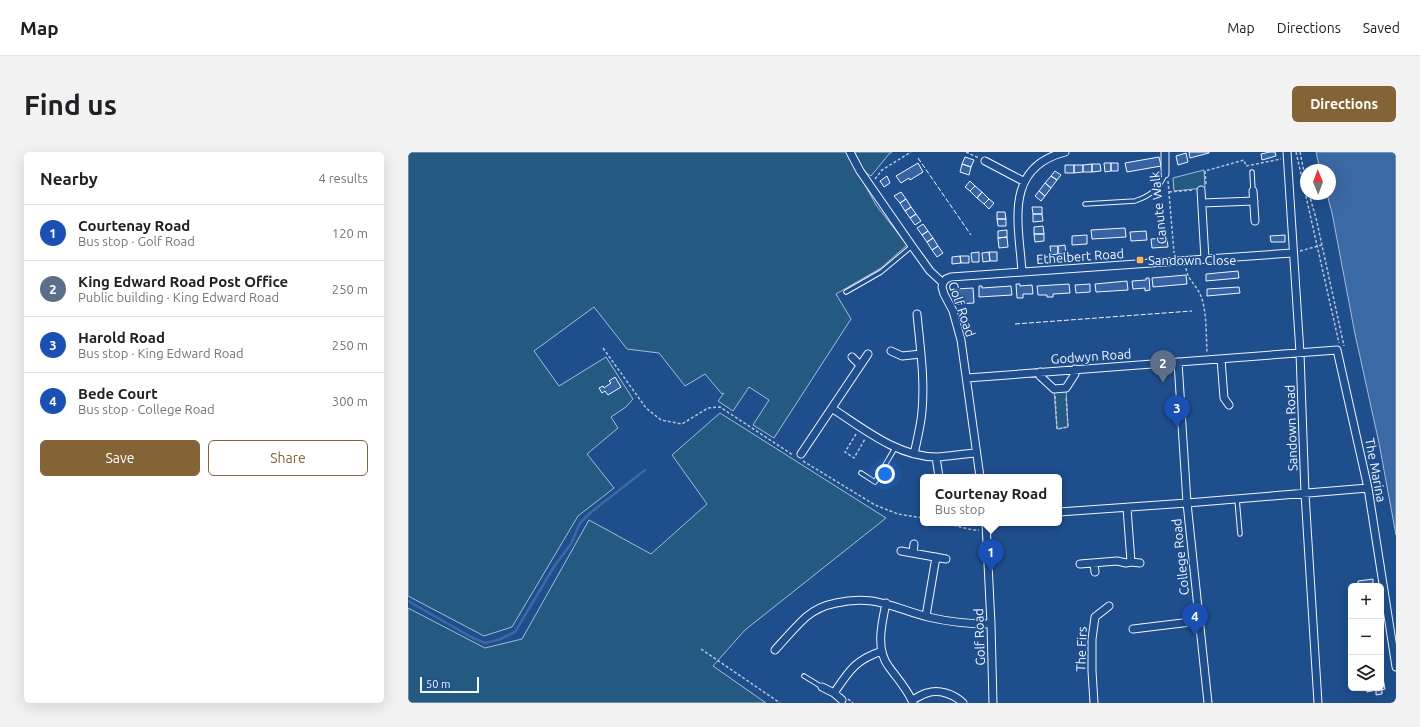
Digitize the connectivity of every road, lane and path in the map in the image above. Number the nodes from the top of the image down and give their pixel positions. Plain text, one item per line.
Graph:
1 (850, 152) edge
2 (911, 152) edge
3 (966, 152) edge
4 (1065, 152) edge
5 (1165, 152) edge
6 (1296, 152) edge
7 (1300, 152) edge
8 (1287, 155) edge
9 (984, 161) joint
10 (1302, 164) edge
11 (1205, 171) dead end
12 (1300, 171) edge
13 (1252, 172) dead end
14 (1165, 174) junction
15 (1023, 181) junction
16 (870, 185) junction
17 (1201, 190) dead end
18 (1253, 191) joint
19 (1306, 200) edge
20 (1254, 201) junction
21 (1202, 203) junction
22 (1084, 204) dead end
23 (1255, 221) dead end
24 (1322, 245) dead end
25 (912, 246) junction
26 (1317, 246) junction
27 (1292, 253) junction
28 (1205, 259) junction
29 (1185, 261) junction
30 (1175, 262) junction
31 (1022, 272) junction
32 (943, 283) junction
33 (846, 292) dead end
34 (916, 314) dead end
35 (1341, 334) dead end
36 (1337, 335) junction
37 (1338, 340) dead end
38 (604, 348) dead end
39 (1338, 350) joint
40 (891, 351) dead end
41 (1300, 353) junction
42 (868, 354) dead end
43 (921, 354) junction
44 (852, 357) dead end
45 (1221, 359) junction
46 (1208, 360) junction
47 (1178, 362) junction
48 (860, 365) junction
49 (1075, 369) junction
50 (1040, 372) junction
51 (967, 378) junction
52 (1066, 388) junction
53 (1054, 389) junction
54 (1229, 405) dead end
55 (833, 408) junction
56 (861, 427) junction
57 (870, 432) junction
58 (895, 448) junction
59 (976, 453) junction
60 (914, 454) junction
61 (799, 456) junction
62 (936, 457) junction
63 (861, 473) dead end
64 (939, 474) edge
65 (980, 474) edge
66 (1368, 488) junction
67 (1305, 494) junction
68 (1237, 500) junction
69 (1187, 504) junction
70 (1127, 508) junction
71 (1062, 512) edge
72 (920, 518) edge
73 (957, 526) edge
74 (986, 527) edge
75 (1240, 534) dead end
76 (914, 544) dead end
77 (901, 551) dead end
78 (913, 553) junction
79 (936, 557) junction
80 (946, 558) dead end
81 (1131, 562) junction
82 (1094, 563) junction
83 (1140, 563) dead end
84 (1080, 564) dead end
85 (1095, 572) dead end
86 (886, 603) junction
87 (1109, 606) dead end
88 (926, 616) junction
89 (1199, 621) junction
90 (991, 624) junction
91 (1133, 629) dead end
92 (701, 650) dead end
93 (775, 650) dead end
94 (882, 651) junction
95 (1396, 667) edge
96 (804, 676) dead end
97 (822, 687) joint
98 (834, 693) junction
99 (842, 700) dead end
100 (913, 701) edge
101 (1094, 702) edge
102 (780, 703) edge
103 (962, 703) edge
104 (993, 703) edge
105 (1208, 703) edge
106 (1318, 703) edge

1 - 16 street, Golf Road
2 - 16 path
3 - 9 path
4 - 15 street
5 - 14 street, Canute Walk
6 - 12 path
7 - 10 path
8 - 11 path
8 - 27 street, Sandown Road
9 - 15 street
13 - 18 lane
14 - 22 lane
14 - 30 path, Canute Walk
15 - 31 street
16 - 25 street, Golf Road
17 - 21 street
18 - 20 street
19 - 26 path
20 - 21 street
20 - 23 street
21 - 28 street
24 - 26 path
25 - 32 street, Golf Road
25 - 33 lane
26 - 27 path
26 - 36 path
27 - 28 street, Ethelbert Road
27 - 41 street, Sandown Road
28 - 29 street, Ethelbert Road
29 - 30 street, Ethelbert Road
29 - 46 path
30 - 31 street, Ethelbert Road
31 - 32 street, Ethelbert Road
32 - 51 street, Golf Road
34 - 43 street
35 - 36 path
36 - 37 path
38 - 61 path
39 - 41 street, Godwyn Road
39 - 66 street, The Marina
40 - 43 street
41 - 45 street, Godwyn Road
41 - 67 street, Sandown Road
42 - 48 street
43 - 60 street
44 - 48 street
45 - 46 street, Godwyn Road
45 - 54 street
46 - 47 street, Godwyn Road
47 - 49 street, Godwyn Road
47 - 69 street, College Road
48 - 55 street
49 - 50 street, Godwyn Road
49 - 52 street
50 - 51 street, Godwyn Road
50 - 53 street
51 - 59 street, Golf Road
52 - 53 street
52 - 53 path
55 - 56 street
55 - 61 street
56 - 57 street
56 - 57 path
57 - 58 street
58 - 60 street
58 - 63 lane
59 - 62 street
59 - 65 street, Golf Road
60 - 62 street
61 - 72 path
62 - 64 street
66 - 67 street
66 - 95 street, The Marina
67 - 68 street
67 - 106 street, Sandown Road
68 - 69 street
68 - 75 lane
69 - 70 street
69 - 89 street, College Road
70 - 71 street
70 - 81 street
73 - 74 path
74 - 90 street, Golf Road
76 - 78 street
77 - 78 street
78 - 79 street
79 - 80 street
79 - 88 street
81 - 82 street
81 - 83 street
82 - 84 street
82 - 85 street
86 - 88 street
86 - 93 street
86 - 94 street
87 - 101 street, The Firs
88 - 90 street
89 - 91 street
89 - 105 street, College Road
90 - 104 street, Golf Road
92 - 102 path
94 - 98 street
94 - 100 street
96 - 97 lane
97 - 98 street
98 - 99 street
100 - 103 street

